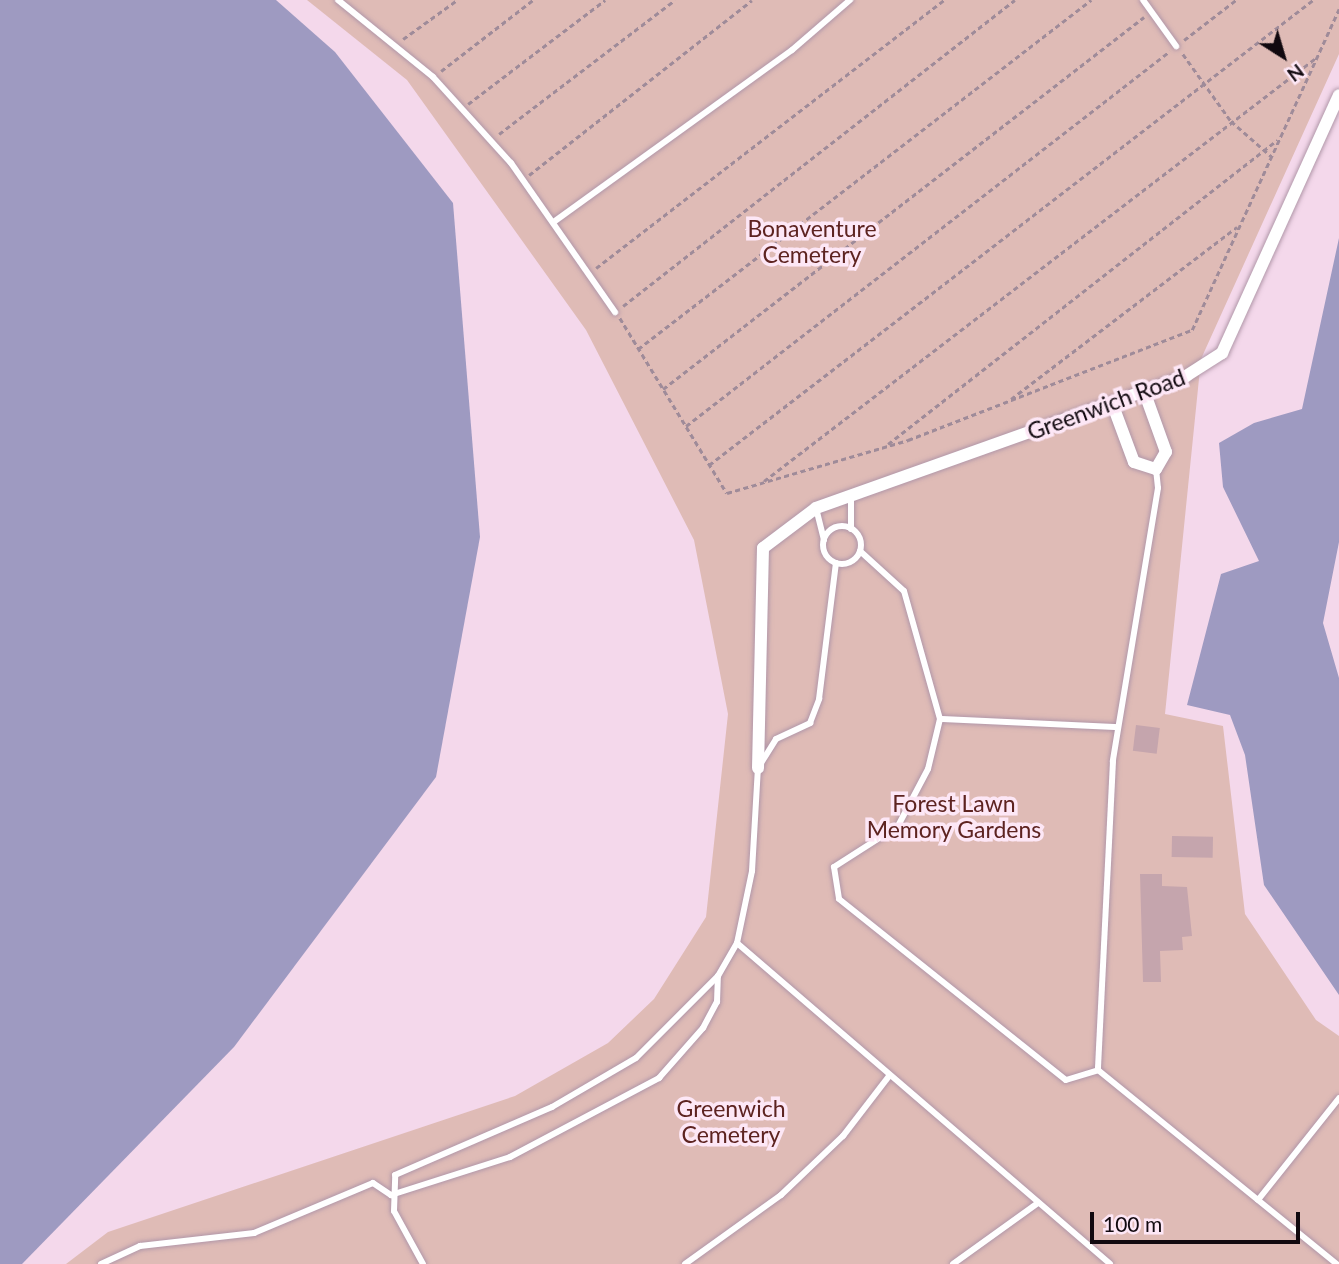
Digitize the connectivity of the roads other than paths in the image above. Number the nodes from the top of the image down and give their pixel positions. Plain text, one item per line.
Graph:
1 (338, 0) edge
2 (850, 0) edge
3 (1143, 0) edge
4 (1176, 46) road end
5 (1339, 95) edge
6 (555, 221) junction
7 (615, 312) road end
8 (1144, 391) junction
9 (1112, 404) junction
10 (1156, 469) junction
11 (851, 495) junction
12 (816, 508) junction
13 (851, 529) junction
14 (824, 540) junction
15 (860, 551) junction
16 (836, 563) junction
17 (940, 719) junction
18 (1117, 727) junction
19 (758, 768) junction
20 (737, 943) junction
21 (718, 976) junction
22 (1098, 1070) junction
23 (889, 1076) junction
24 (1339, 1098) edge
25 (391, 1195) junction
26 (1258, 1200) junction
27 (1038, 1203) junction
28 (101, 1264) edge
29 (423, 1264) edge
30 (685, 1264) edge
31 (953, 1264) edge
32 (1110, 1264) edge
33 (1337, 1264) edge

1 - 6 lane
2 - 6 lane
3 - 4 lane
5 - 8 street, Greenwich Road
6 - 7 lane
8 - 9 street, Greenwich Road
8 - 10 street
9 - 10 street
9 - 11 street, Greenwich Road
10 - 18 lane
11 - 12 street, Greenwich Road
11 - 13 lane
12 - 14 lane
12 - 19 street, Greenwich Road
13 - 14 lane
13 - 15 lane
14 - 16 lane
15 - 16 lane
15 - 17 lane
16 - 19 lane
17 - 18 lane
17 - 22 lane
18 - 22 lane
19 - 20 lane
20 - 21 lane
20 - 23 lane
21 - 25 lane
21 - 25 lane
22 - 26 lane
23 - 27 lane
23 - 30 lane
24 - 26 lane
25 - 28 lane
25 - 29 lane
26 - 33 lane
27 - 31 lane
27 - 32 lane

